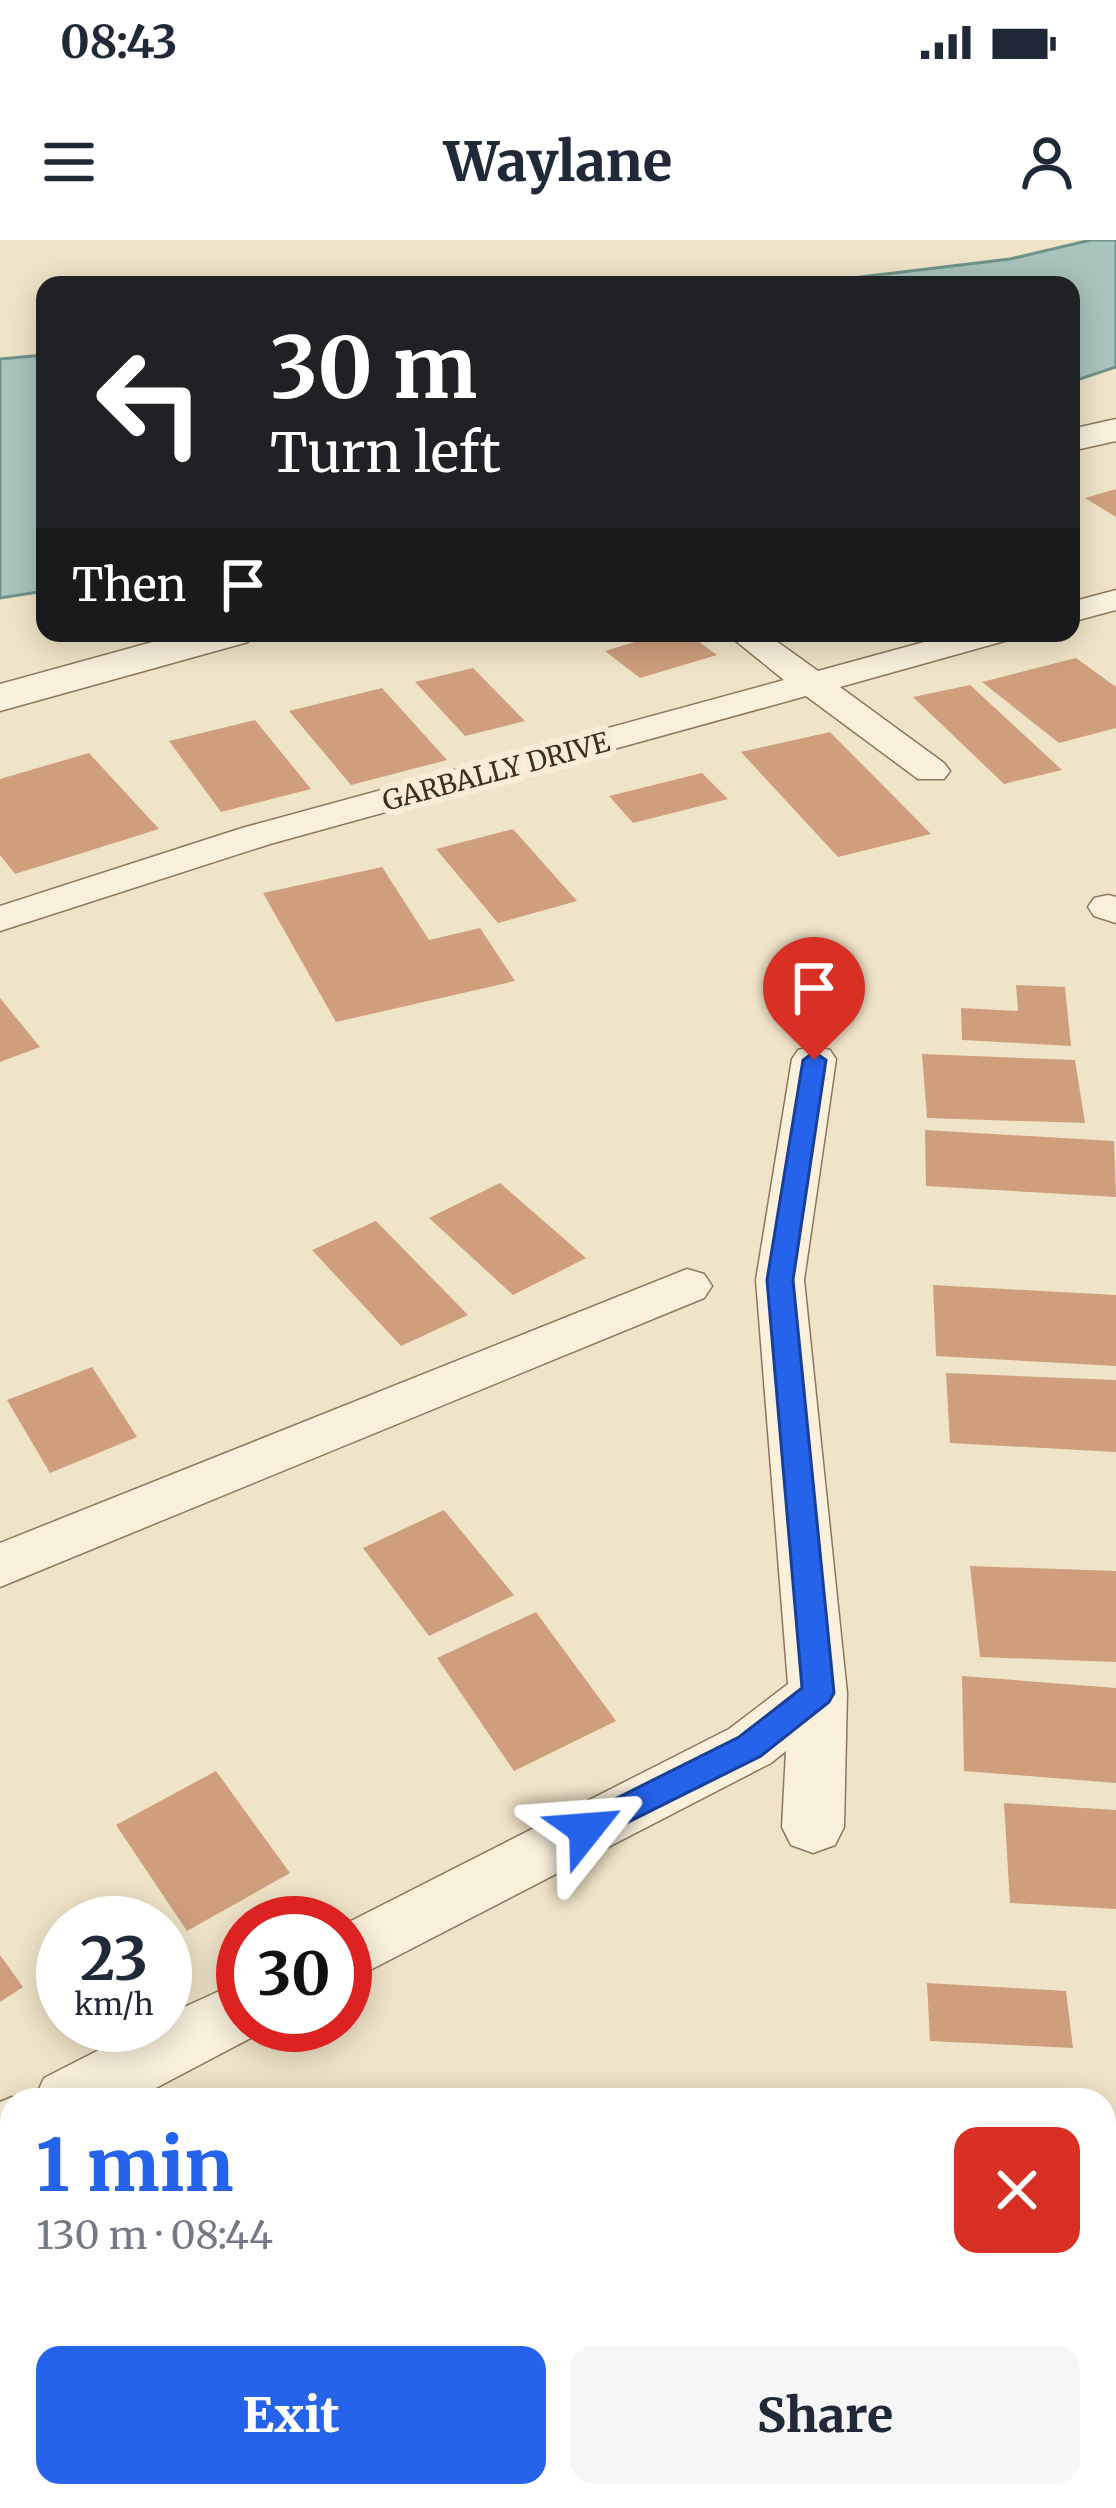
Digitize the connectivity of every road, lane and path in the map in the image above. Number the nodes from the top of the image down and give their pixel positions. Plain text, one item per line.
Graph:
1 (1116, 430) edge
2 (1080, 438) edge
3 (1116, 600) edge
4 (1080, 610) edge
5 (201, 642) edge
6 (756, 642) edge
7 (964, 642) edge
8 (814, 684) junction
9 (0, 698) edge
10 (931, 771) dead end
11 (0, 919) edge
12 (814, 1060) dead end
13 (687, 1286) dead end
14 (0, 1566) edge
15 (818, 1693) junction
16 (813, 1827) dead end
17 (372, 1941) edge
18 (216, 2022) edge
19 (91, 2088) edge

1 - 2 street
3 - 4 street
5 - 9 street
6 - 8 street
7 - 8 street, GARBALLY DRIVE
8 - 10 street
8 - 11 street, GARBALLY DRIVE
12 - 15 street
13 - 14 street
15 - 16 street
15 - 17 street
18 - 19 street

